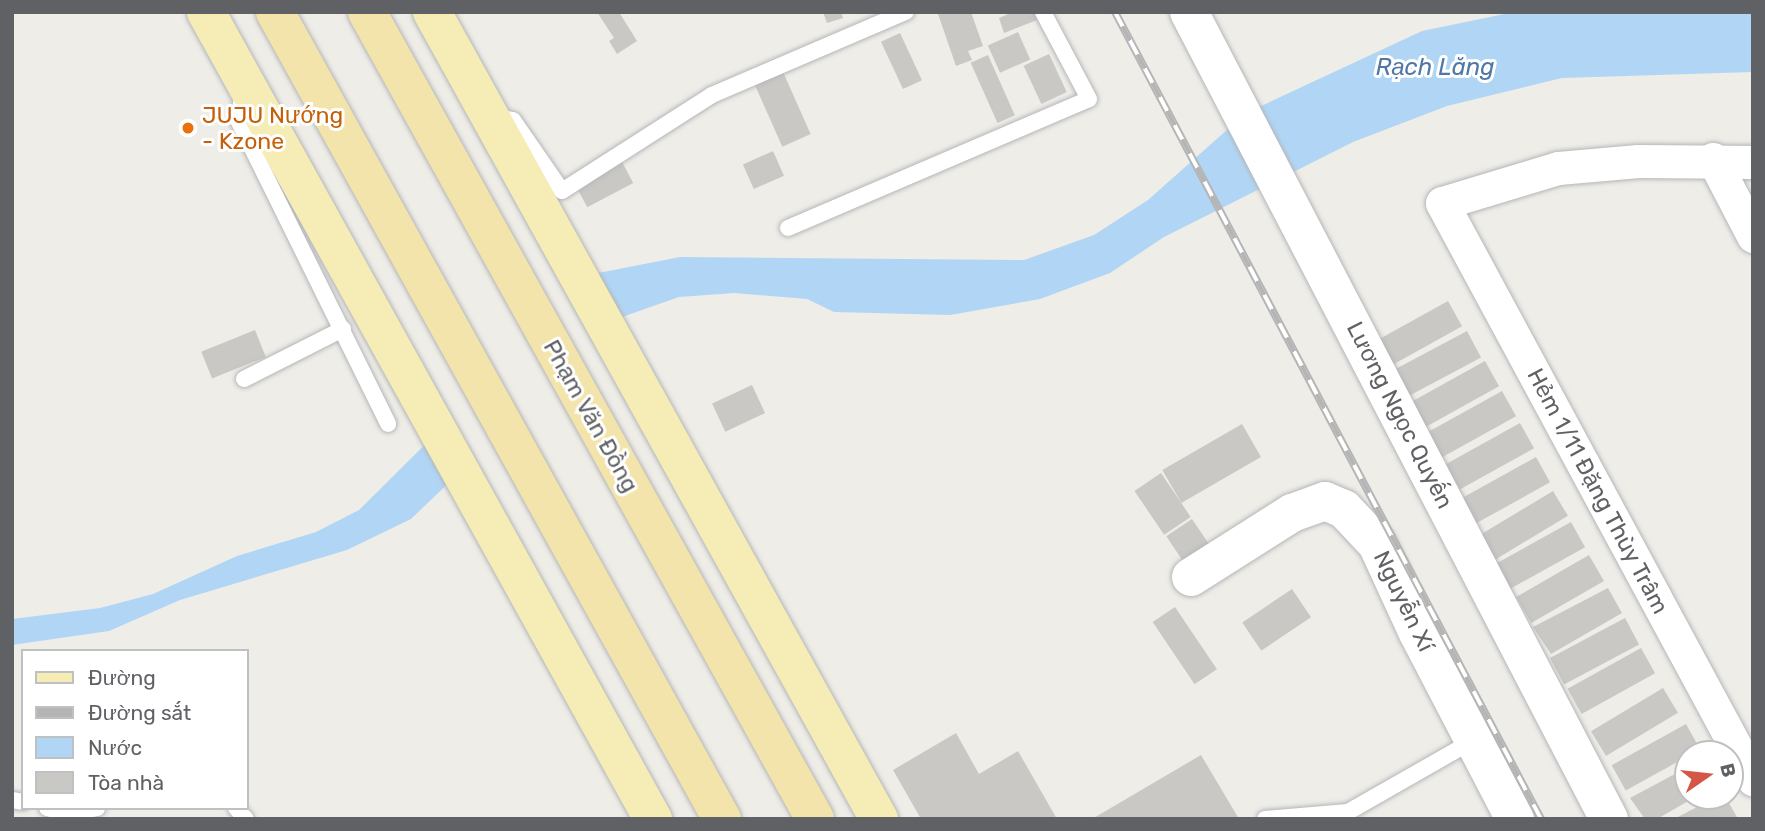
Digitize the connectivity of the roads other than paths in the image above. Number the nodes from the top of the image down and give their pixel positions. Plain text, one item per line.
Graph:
1 (206, 12) edge
2 (275, 12) edge
3 (367, 12) edge
4 (432, 12) edge
5 (906, 12) edge
6 (1042, 12) edge
7 (1189, 12) edge
8 (245, 83) junction
9 (494, 125) junction
10 (1713, 159) junction
11 (1753, 162) edge
12 (788, 228) dead end
13 (1753, 236) edge
14 (342, 329) junction
15 (244, 379) dead end
16 (387, 424) dead end
17 (1191, 576) dead end
18 (1474, 740) junction
19 (1753, 779) edge
20 (54, 810) edge
21 (88, 810) edge
22 (653, 819) edge
23 (722, 819) edge
24 (815, 819) edge
25 (879, 819) edge
26 (1265, 819) edge
27 (1515, 819) edge
28 (1609, 819) edge

1 - 8 main road
2 - 23 highway
3 - 24 highway, Phạm Văn Đồng
4 - 9 main road
5 - 9 lane
6 - 12 lane
7 - 28 street, Lương Ngọc Quyến
8 - 14 lane
8 - 22 main road
9 - 25 main road
10 - 11 street
10 - 13 street
10 - 19 street, Hẻm 1/11 Đặng Thùy Trâm
14 - 15 lane
14 - 16 lane
17 - 18 street, Nguyễn Xí
18 - 26 lane
18 - 27 street, Nguyễn Xí
20 - 21 lane

